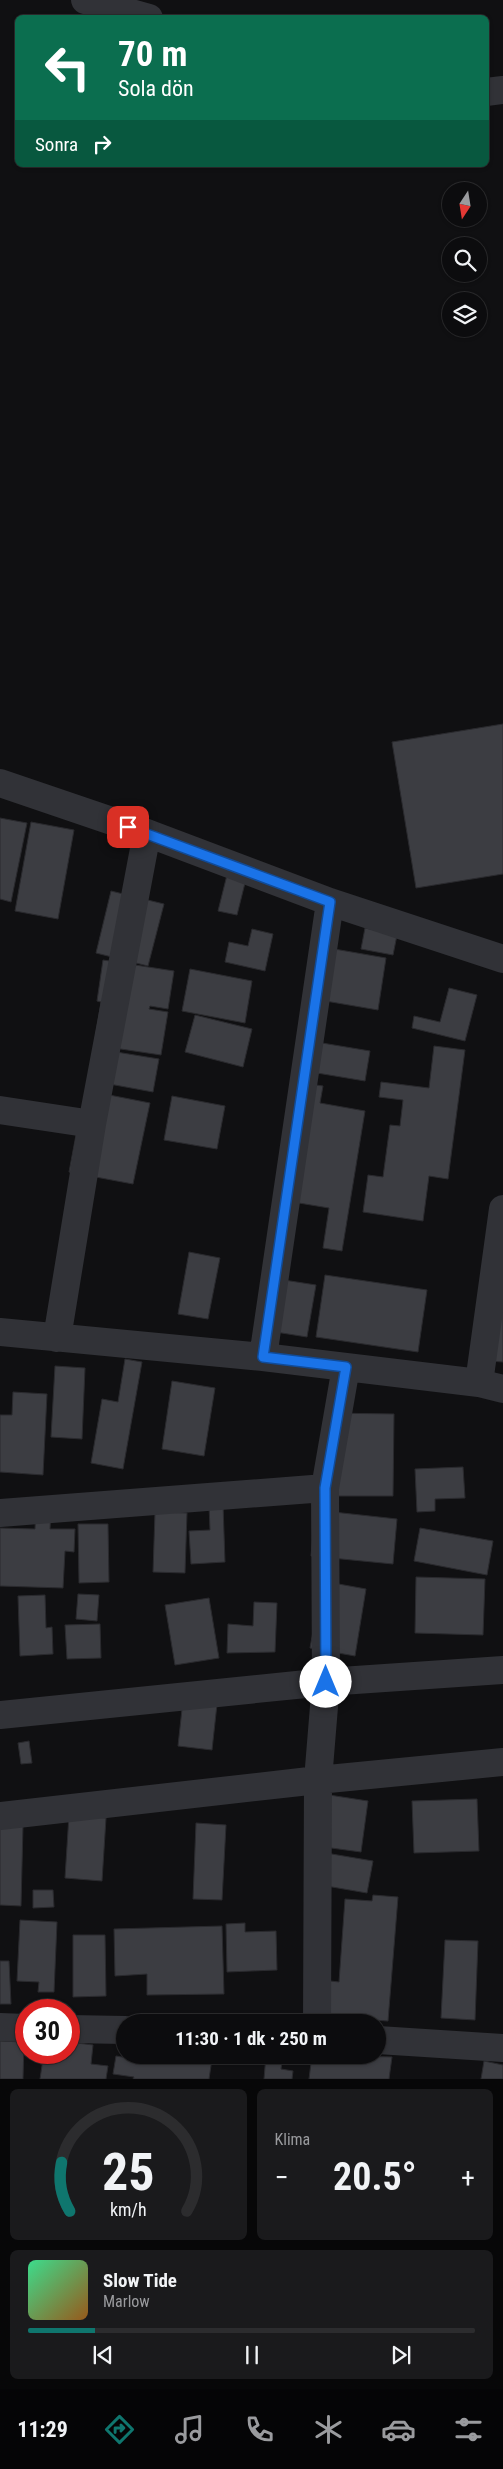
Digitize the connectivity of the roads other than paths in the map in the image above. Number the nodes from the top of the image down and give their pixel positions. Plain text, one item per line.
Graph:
1 (85, 0) edge
2 (138, 15) edge
3 (503, 90) edge
4 (489, 92) edge
5 (0, 783) edge
6 (147, 833) junction
7 (330, 902) junction
8 (503, 959) edge
9 (0, 1110) edge
10 (92, 1124) junction
11 (503, 1209) edge
12 (0, 1332) edge
13 (57, 1338) junction
14 (263, 1357) junction
15 (346, 1367) junction
16 (491, 1386) edge
17 (325, 1488) junction
18 (0, 1513) edge
19 (503, 1670) edge
20 (326, 1682) junction
21 (0, 1715) edge
22 (503, 1762) edge
23 (318, 1780) junction
24 (0, 1816) edge
25 (317, 2014) edge
26 (0, 2027) edge
27 (15, 2028) edge
28 (80, 2029) edge
29 (116, 2030) edge
30 (386, 2041) edge
31 (503, 2048) edge

1 - 2 street
3 - 4 street
5 - 6 street
6 - 7 street
6 - 10 street
7 - 8 street
7 - 14 street
9 - 10 street
10 - 13 street
11 - 16 street
12 - 13 street
13 - 14 street
14 - 15 street
15 - 16 street
15 - 17 street
17 - 18 street
17 - 20 street
19 - 20 street
20 - 21 street
20 - 23 street
22 - 23 street
23 - 24 street
23 - 25 street
26 - 27 street
28 - 29 street
30 - 31 street

